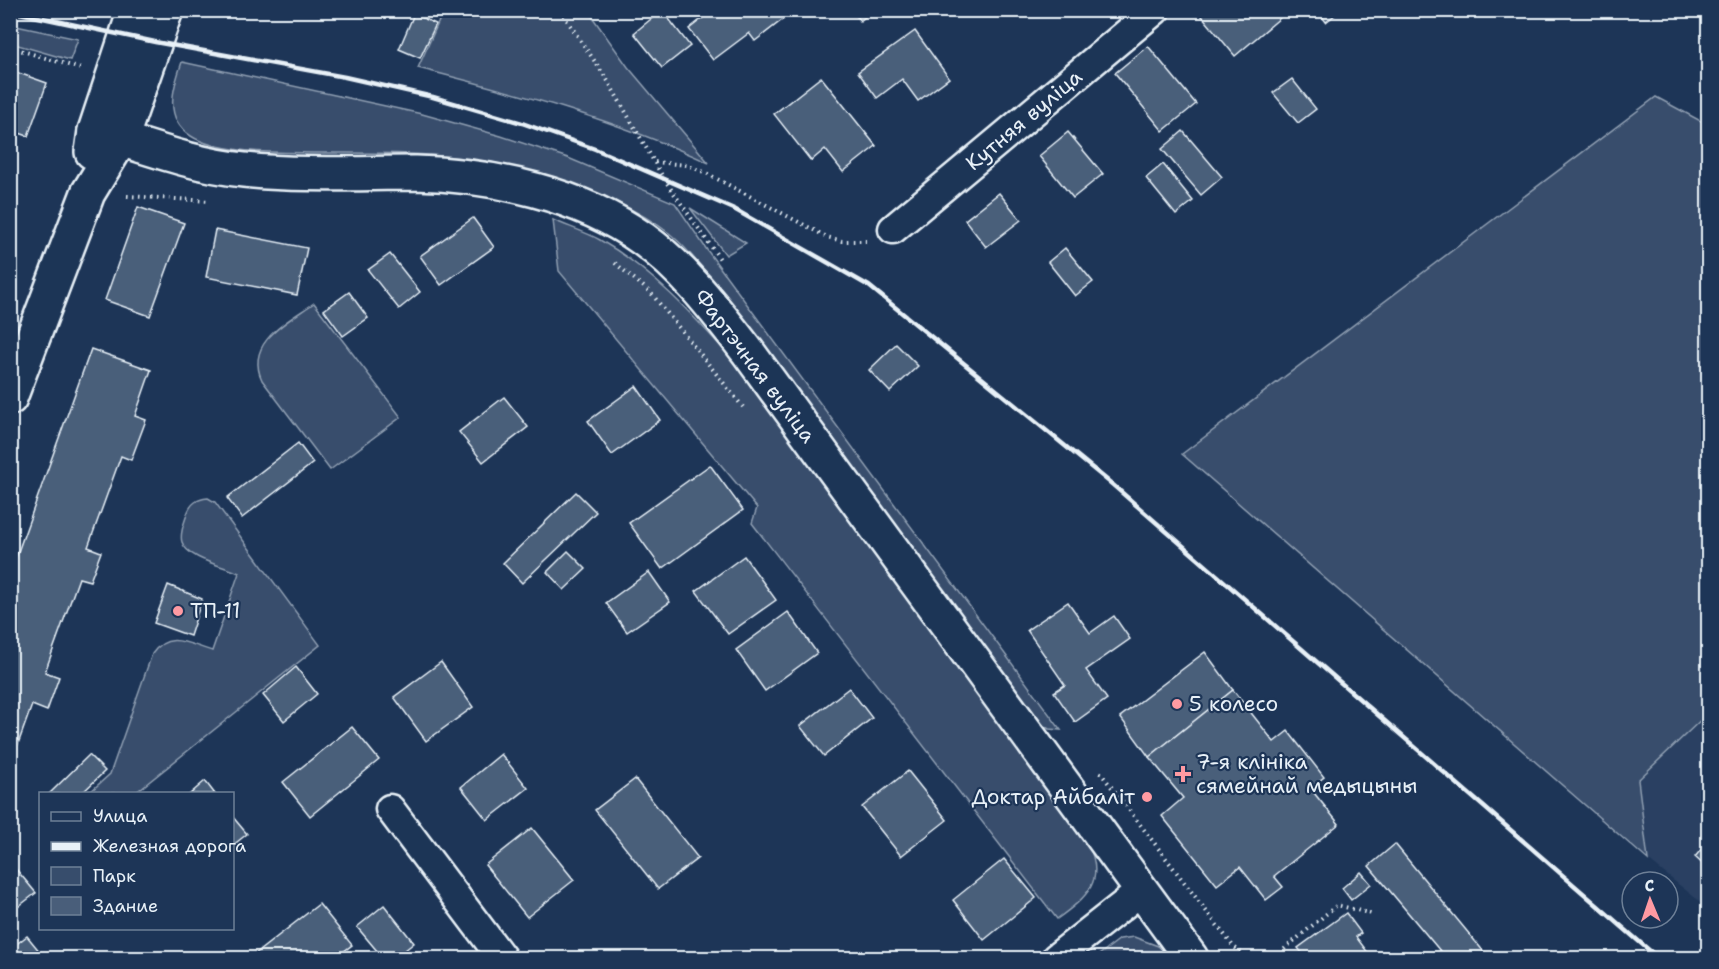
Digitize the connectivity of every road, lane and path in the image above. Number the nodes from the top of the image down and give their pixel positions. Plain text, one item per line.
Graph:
1 (135, 10) edge
2 (166, 10) edge
3 (561, 10) edge
4 (1155, 10) edge
5 (10, 47) edge
6 (112, 78) junction
7 (108, 135) junction
8 (654, 162) junction
9 (127, 196) dead end
10 (221, 201) dead end
11 (893, 229) joint
12 (702, 236) dead end
13 (610, 259) dead end
14 (10, 398) edge
15 (749, 414) dead end
16 (1097, 768) dead end
17 (390, 809) dead end
18 (1141, 891) junction
19 (1372, 914) dead end
20 (502, 958) edge
21 (1056, 958) edge
22 (1191, 958) edge
23 (1247, 958) edge
24 (1288, 958) edge

1 - 6 street
2 - 7 street
3 - 8 path
4 - 11 street, Кутняя вуліца
5 - 6 path
6 - 7 street
7 - 14 street
7 - 18 street, Фартэчная вуліца
8 - 11 path
8 - 12 path
9 - 10 path
13 - 15 path
16 - 23 path
17 - 20 street
18 - 21 street
18 - 22 street, Фартэчная вуліца
19 - 24 path

